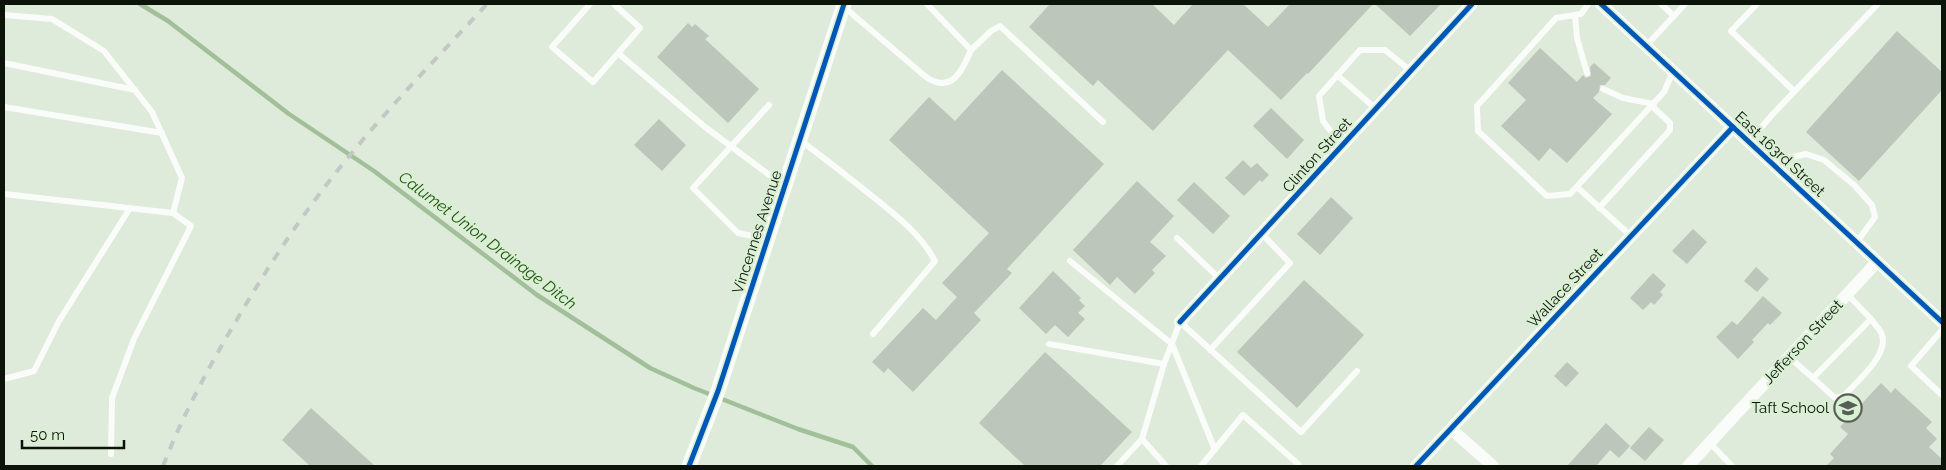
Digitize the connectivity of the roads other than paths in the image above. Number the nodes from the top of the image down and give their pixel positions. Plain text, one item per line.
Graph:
1 (590, 4) edge
2 (614, 4) edge
3 (927, 4) edge
4 (1472, 4) edge
5 (1588, 4) edge
6 (1601, 4) edge
7 (1661, 4) edge
8 (1685, 4) edge
9 (1757, 4) edge
10 (1878, 4) edge
11 (844, 5) edge
12 (4, 15) edge
13 (1575, 15) junction
14 (1674, 16) junction
15 (1646, 46) junction
16 (971, 50) junction
17 (619, 54) junction
18 (4, 62) edge
19 (1411, 71) junction
20 (1673, 71) junction
21 (1587, 73) dead end
22 (1337, 75) junction
23 (1604, 89) dead end
24 (135, 90) junction
25 (1794, 92) junction
26 (769, 104) dead end
27 (1653, 105) junction
28 (4, 107) edge
29 (1376, 109) junction
30 (1103, 122) dead end
31 (1733, 127) junction
32 (162, 133) junction
33 (800, 141) junction
34 (1749, 142) junction
35 (1342, 146) junction
36 (731, 147) junction
37 (1778, 169) junction
38 (784, 186) junction
39 (1577, 187) junction
40 (4, 194) edge
41 (130, 208) junction
42 (1599, 208) junction
43 (173, 213) junction
44 (1262, 234) junction
45 (1631, 236) junction
46 (1177, 238) dead end
47 (767, 240) junction
48 (1856, 242) junction
49 (1070, 261) dead end
50 (1877, 262) junction
51 (1220, 279) junction
52 (1846, 294) junction
53 (1871, 319) junction
54 (1180, 322) junction
55 (1942, 322) edge
56 (1942, 330) edge
57 (873, 334) dead end
58 (1049, 344) dead end
59 (1172, 344) junction
60 (1210, 350) junction
61 (1789, 357) junction
62 (1164, 364) junction
63 (1357, 371) dead end
64 (1813, 378) junction
65 (4, 379) edge
66 (1942, 395) edge
67 (1451, 428) junction
68 (1142, 439) junction
69 (1710, 442) junction
70 (1215, 450) junction
71 (111, 454) dead end
72 (1298, 464) dead end
73 (689, 466) edge
74 (1117, 466) edge
75 (1166, 466) edge
76 (1201, 466) edge
77 (1416, 466) edge
78 (1493, 466) edge
79 (1688, 466) edge
80 (1732, 466) edge

1 - 17 lane
2 - 17 lane
3 - 16 lane
4 - 19 street, Clinton Street
5 - 13 lane
6 - 15 street, East 163rd Street
7 - 14 lane
8 - 14 lane
9 - 25 lane
10 - 25 lane
11 - 16 lane
11 - 33 street, Vincennes Avenue
12 - 24 lane
13 - 21 lane
13 - 39 lane
14 - 15 lane
15 - 20 street, East 163rd Street
16 - 30 lane
17 - 36 lane
18 - 24 lane
19 - 22 lane
19 - 29 street, Clinton Street
20 - 27 lane
20 - 31 street, East 163rd Street
22 - 29 lane
22 - 35 lane
23 - 27 lane
24 - 32 lane
25 - 34 lane
26 - 36 lane
27 - 39 lane
27 - 42 lane
28 - 32 lane
29 - 35 street, Clinton Street
31 - 34 street, East 163rd Street
31 - 45 street, Wallace Street
32 - 43 lane
33 - 38 street, Vincennes Avenue
33 - 57 lane
34 - 37 street, East 163rd Street
35 - 44 street, Clinton Street
36 - 38 lane
36 - 47 lane
37 - 48 street, East 163rd Street
37 - 48 lane
38 - 47 street, Vincennes Avenue
39 - 42 lane
40 - 41 lane
41 - 43 lane
41 - 65 lane
42 - 45 lane
43 - 71 lane
44 - 51 street, Clinton Street
44 - 60 lane
45 - 67 street, Wallace Street
46 - 51 lane
47 - 73 street, Vincennes Avenue
48 - 50 street, East 163rd Street
49 - 59 lane
50 - 52 street, Jefferson Street
50 - 55 street, East 163rd Street
51 - 54 street, Clinton Street
52 - 53 lane
52 - 61 street, Jefferson Street
53 - 64 lane
53 - 64 lane
54 - 59 lane
54 - 60 lane
56 - 66 lane
58 - 62 lane
59 - 62 lane
59 - 70 lane
60 - 63 lane
61 - 64 lane
61 - 69 street, Jefferson Street
62 - 68 lane
67 - 77 street, Wallace Street
67 - 78 street
68 - 74 lane
68 - 75 lane
69 - 79 street, Jefferson Street
69 - 80 lane
70 - 72 lane
70 - 76 lane

